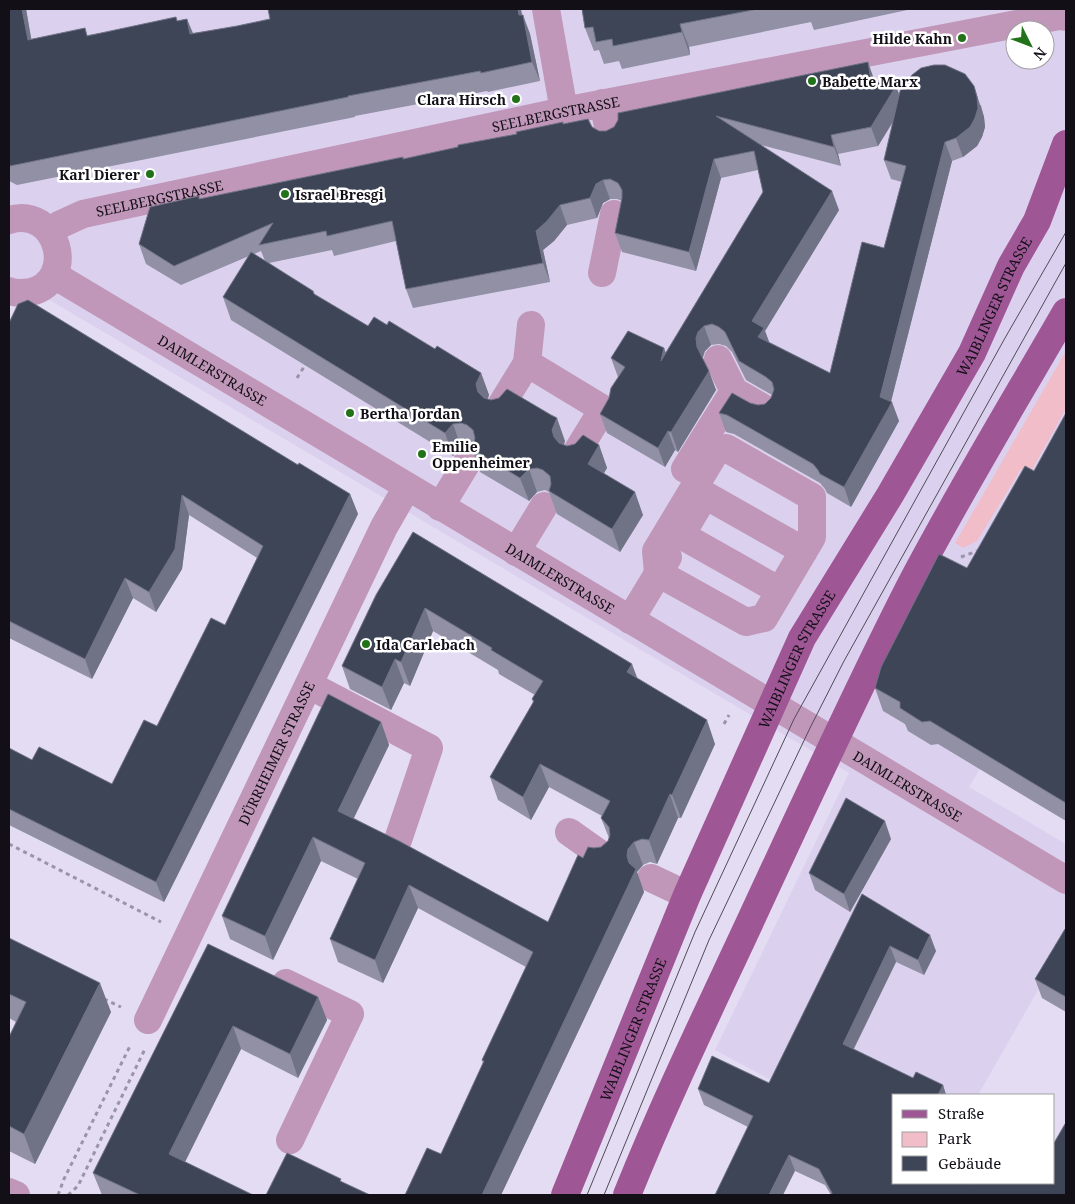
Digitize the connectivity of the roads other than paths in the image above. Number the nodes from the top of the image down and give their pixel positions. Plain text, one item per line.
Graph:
1 (546, 9) edge
2 (1066, 17) edge
3 (603, 103) junction
4 (564, 111) junction
5 (610, 135) edge
6 (1066, 144) edge
7 (614, 214) dead end
8 (9, 220) edge
9 (50, 232) junction
10 (602, 273) dead end
11 (54, 275) junction
12 (9, 291) edge
13 (1066, 312) edge
14 (531, 325) dead end
15 (718, 360) dead end
16 (527, 363) junction
17 (734, 391) junction
18 (500, 407) edge
19 (766, 409) edge
20 (576, 453) edge
21 (468, 460) dead end
22 (406, 486) junction
23 (544, 506) dead end
24 (440, 507) junction
25 (680, 535) junction
26 (804, 551) junction
27 (516, 552) junction
28 (654, 580) junction
29 (780, 591) junction
30 (630, 620) junction
31 (309, 686) junction
32 (772, 705) junction
33 (834, 743) junction
34 (569, 832) dead end
35 (398, 840) edge
36 (603, 856) edge
37 (651, 878) dead end
38 (1066, 880) edge
39 (687, 895) junction
40 (188, 936) junction
41 (214, 948) edge
42 (265, 973) edge
43 (141, 1028) road end
44 (290, 1140) dead end
45 (9, 1192) edge
46 (16, 1195) edge
47 (565, 1195) edge
48 (627, 1195) edge

1 - 4 street
2 - 3 street, SEELBERGSTRASSE
3 - 4 street, SEELBERGSTRASSE
3 - 5 street
4 - 9 street, SEELBERGSTRASSE
6 - 32 main road, WAIBLINGER STRASSE
7 - 10 street
8 - 9 street
9 - 11 street
11 - 12 street
11 - 22 street, DAIMLERSTRASSE
13 - 33 main road
14 - 16 street
15 - 17 street
16 - 18 street
16 - 20 street
17 - 19 street
17 - 28 street
21 - 24 street
22 - 24 street, DAIMLERSTRASSE
22 - 31 street, DÜRRHEIMER STRASSE
23 - 27 street
24 - 27 street, DAIMLERSTRASSE
25 - 26 street
25 - 28 street
25 - 29 street
26 - 28 street
26 - 29 street
27 - 30 street, DAIMLERSTRASSE
28 - 29 street
28 - 30 street
30 - 32 street, DAIMLERSTRASSE
31 - 35 street
31 - 40 street, DÜRRHEIMER STRASSE
32 - 33 street, DAIMLERSTRASSE
32 - 39 main road, WAIBLINGER STRASSE
33 - 38 street, DAIMLERSTRASSE
33 - 48 main road
34 - 36 street
37 - 39 street
39 - 47 main road, WAIBLINGER STRASSE
40 - 41 street
40 - 43 street, DÜRRHEIMER STRASSE
42 - 44 street
45 - 46 street

